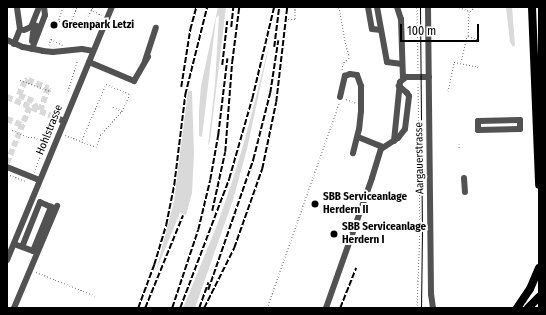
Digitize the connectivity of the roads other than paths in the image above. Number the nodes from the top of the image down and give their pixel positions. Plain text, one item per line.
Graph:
1 (17, 7) edge
2 (39, 7) edge
3 (44, 7) edge
4 (112, 7) edge
5 (368, 7) edge
6 (377, 7) edge
7 (396, 7) edge
8 (428, 7) edge
9 (532, 7) edge
10 (36, 26) dead end
11 (156, 28) dead end
12 (24, 30) dead end
13 (381, 30) junction
14 (7, 40) edge
15 (14, 44) junction
16 (33, 46) junction
17 (93, 51) junction
18 (148, 57) dead end
19 (89, 62) junction
20 (402, 64) junction
21 (144, 65) junction
22 (429, 77) junction
23 (403, 79) junction
24 (399, 86) junction
25 (342, 98) road end
26 (55, 119) tunnel mouth
27 (520, 120) joint
28 (64, 122) junction
29 (538, 130) edge
30 (358, 137) junction
31 (394, 141) junction
32 (383, 147) junction
33 (353, 153) dead end
34 (7, 167) edge
35 (464, 178) dead end
36 (40, 180) junction
37 (539, 185) edge
38 (465, 192) dead end
39 (57, 206) dead end
40 (22, 247) junction
41 (10, 248) edge
42 (7, 260) edge
43 (539, 268) edge
44 (539, 297) edge
45 (530, 306) edge
46 (14, 308) edge
47 (326, 308) edge
48 (433, 308) edge
49 (517, 308) edge

1 - 15 street
2 - 12 street
3 - 16 street
4 - 17 street, Hohlstrasse
5 - 13 street
6 - 13 street
7 - 20 street
8 - 22 street, Aargauerstrasse
9 - 29 main road
10 - 16 street
11 - 21 street
13 - 20 street
14 - 15 street
15 - 16 street
16 - 17 street
17 - 19 street, Hohlstrasse
18 - 21 street
19 - 21 street
19 - 28 street, Hohlstrasse
20 - 23 street
22 - 23 street
22 - 48 street, Aargauerstrasse
23 - 24 street
24 - 31 street
24 - 31 street
25 - 30 street
26 - 28 street
27 - 27 street
28 - 36 street, Hohlstrasse
29 - 37 main road
30 - 32 street
30 - 33 street
31 - 32 street
32 - 47 street
34 - 36 street
35 - 38 street
36 - 41 street, Hohlstrasse
39 - 46 street
40 - 40 street
40 - 41 street
41 - 42 street, Hohlstrasse
43 - 49 main road
44 - 45 main road

